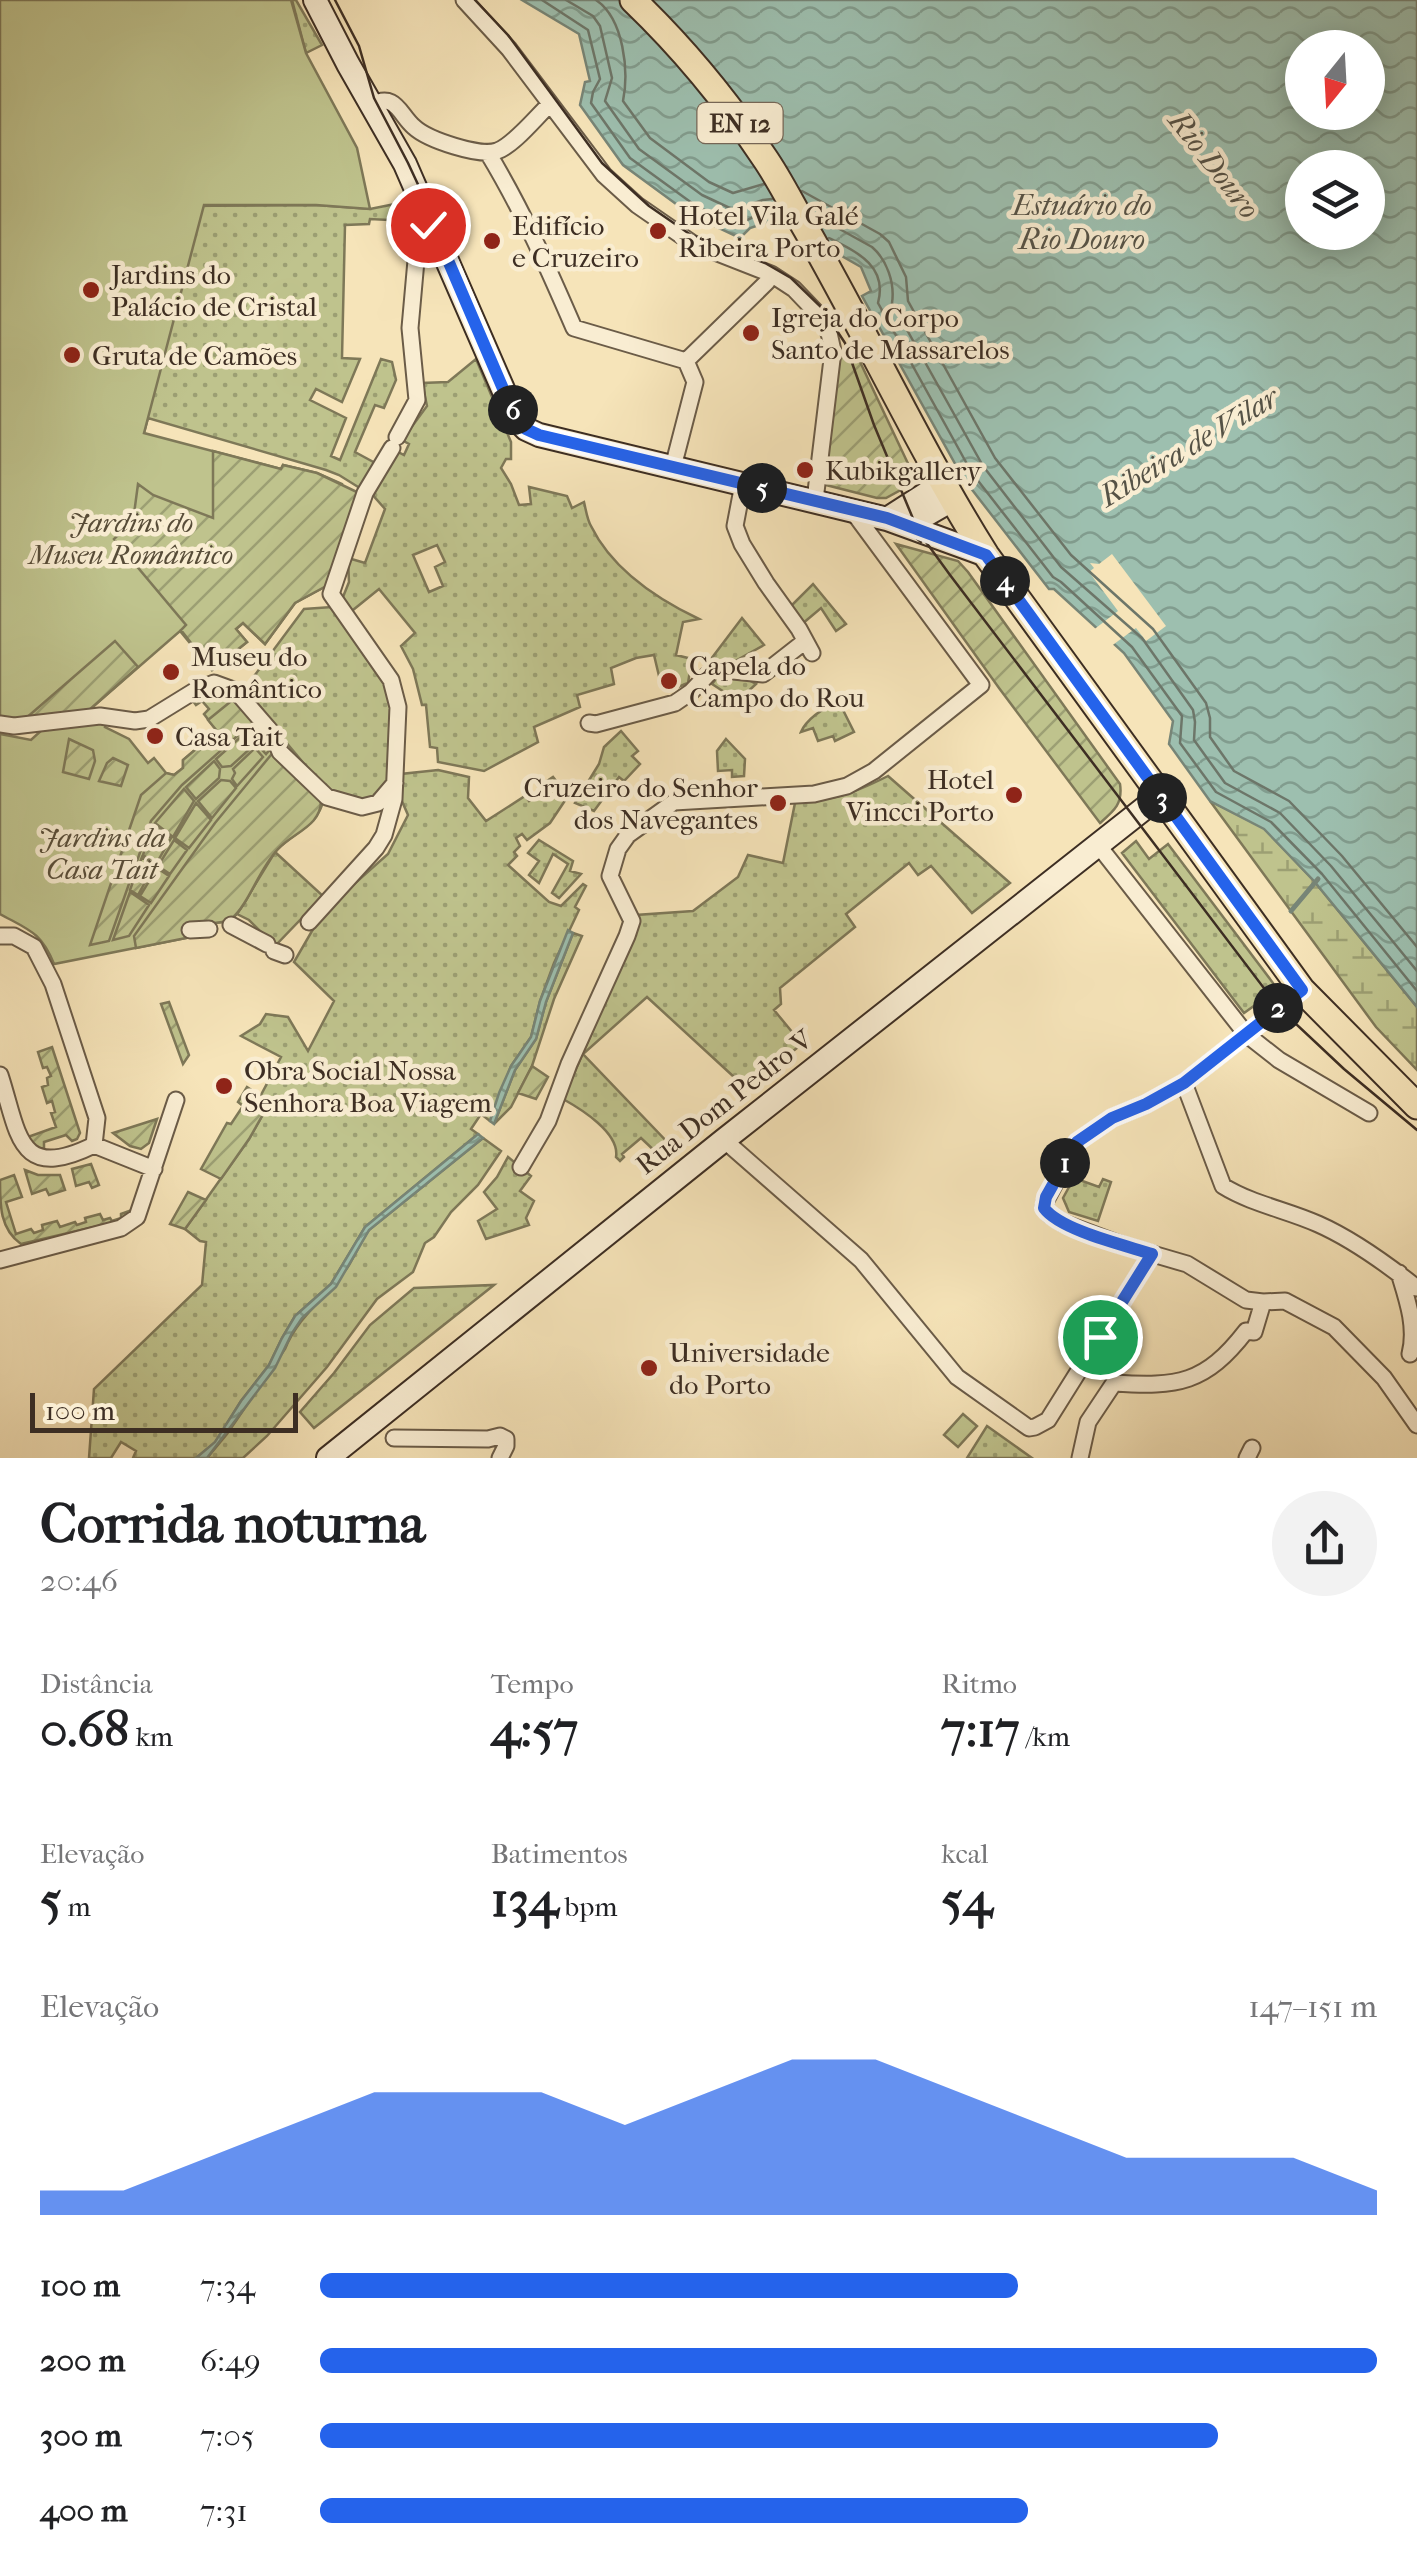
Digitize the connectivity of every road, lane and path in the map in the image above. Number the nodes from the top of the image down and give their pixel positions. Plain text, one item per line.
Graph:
1 (315, 0) edge
2 (464, 0) edge
3 (633, 0) edge
4 (550, 104) junction
5 (371, 105) junction
6 (488, 153) junction
7 (432, 223) junction
8 (771, 274) junction
9 (686, 361) junction
10 (673, 466) junction
11 (743, 484) junction
12 (947, 492) junction
13 (815, 500) junction
14 (851, 510) junction
15 (894, 521) junction
16 (986, 555) junction
17 (0, 724) edge
18 (599, 744) dead end
19 (395, 783) junction
20 (1160, 796) junction
21 (1098, 845) junction
22 (309, 922) dead end
23 (232, 925) dead end
24 (190, 930) dead end
25 (211, 933) dead end
26 (0, 936) edge
27 (276, 950) dead end
28 (1302, 990) junction
29 (1246, 1034) junction
30 (0, 1075) edge
31 (1184, 1083) junction
32 (176, 1100) dead end
33 (1417, 1106) edge
34 (1368, 1113) dead end
35 (724, 1140) junction
36 (94, 1145) junction
37 (521, 1167) dead end
38 (154, 1169) junction
39 (1152, 1254) junction
40 (0, 1260) edge
41 (1399, 1273) junction
42 (1417, 1288) edge
43 (1262, 1302) junction
44 (1410, 1354) dead end
45 (1417, 1424) edge
46 (394, 1438) dead end
47 (328, 1458) edge
48 (500, 1458) edge
49 (1080, 1458) edge

1 - 5 main road
2 - 4 street
3 - 12 main road, EN 12
4 - 6 street
4 - 8 street
5 - 6 street
5 - 7 main road
6 - 9 street
7 - 10 main road
7 - 19 street
8 - 9 street
8 - 13 street
9 - 10 street
10 - 11 main road
11 - 13 main road
11 - 18 street
12 - 15 main road
12 - 16 main road, EN 12
13 - 14 main road
14 - 15 main road
14 - 37 street
15 - 16 main road
16 - 20 main road, EN 12
17 - 19 street
19 - 22 street
20 - 21 main road, Rua Dom Pedro V
20 - 28 main road, EN 12
21 - 29 street
21 - 35 main road, Rua Dom Pedro V
23 - 27 street
24 - 25 street
26 - 36 street
28 - 29 street
28 - 33 main road, EN 12
29 - 31 street
29 - 34 street
30 - 36 street
31 - 39 street
31 - 41 street
32 - 38 street
35 - 39 street
35 - 47 main road, Rua Dom Pedro V
36 - 38 street
38 - 40 street
39 - 43 street
41 - 42 street
41 - 44 street
43 - 45 street
43 - 49 street
46 - 48 street

